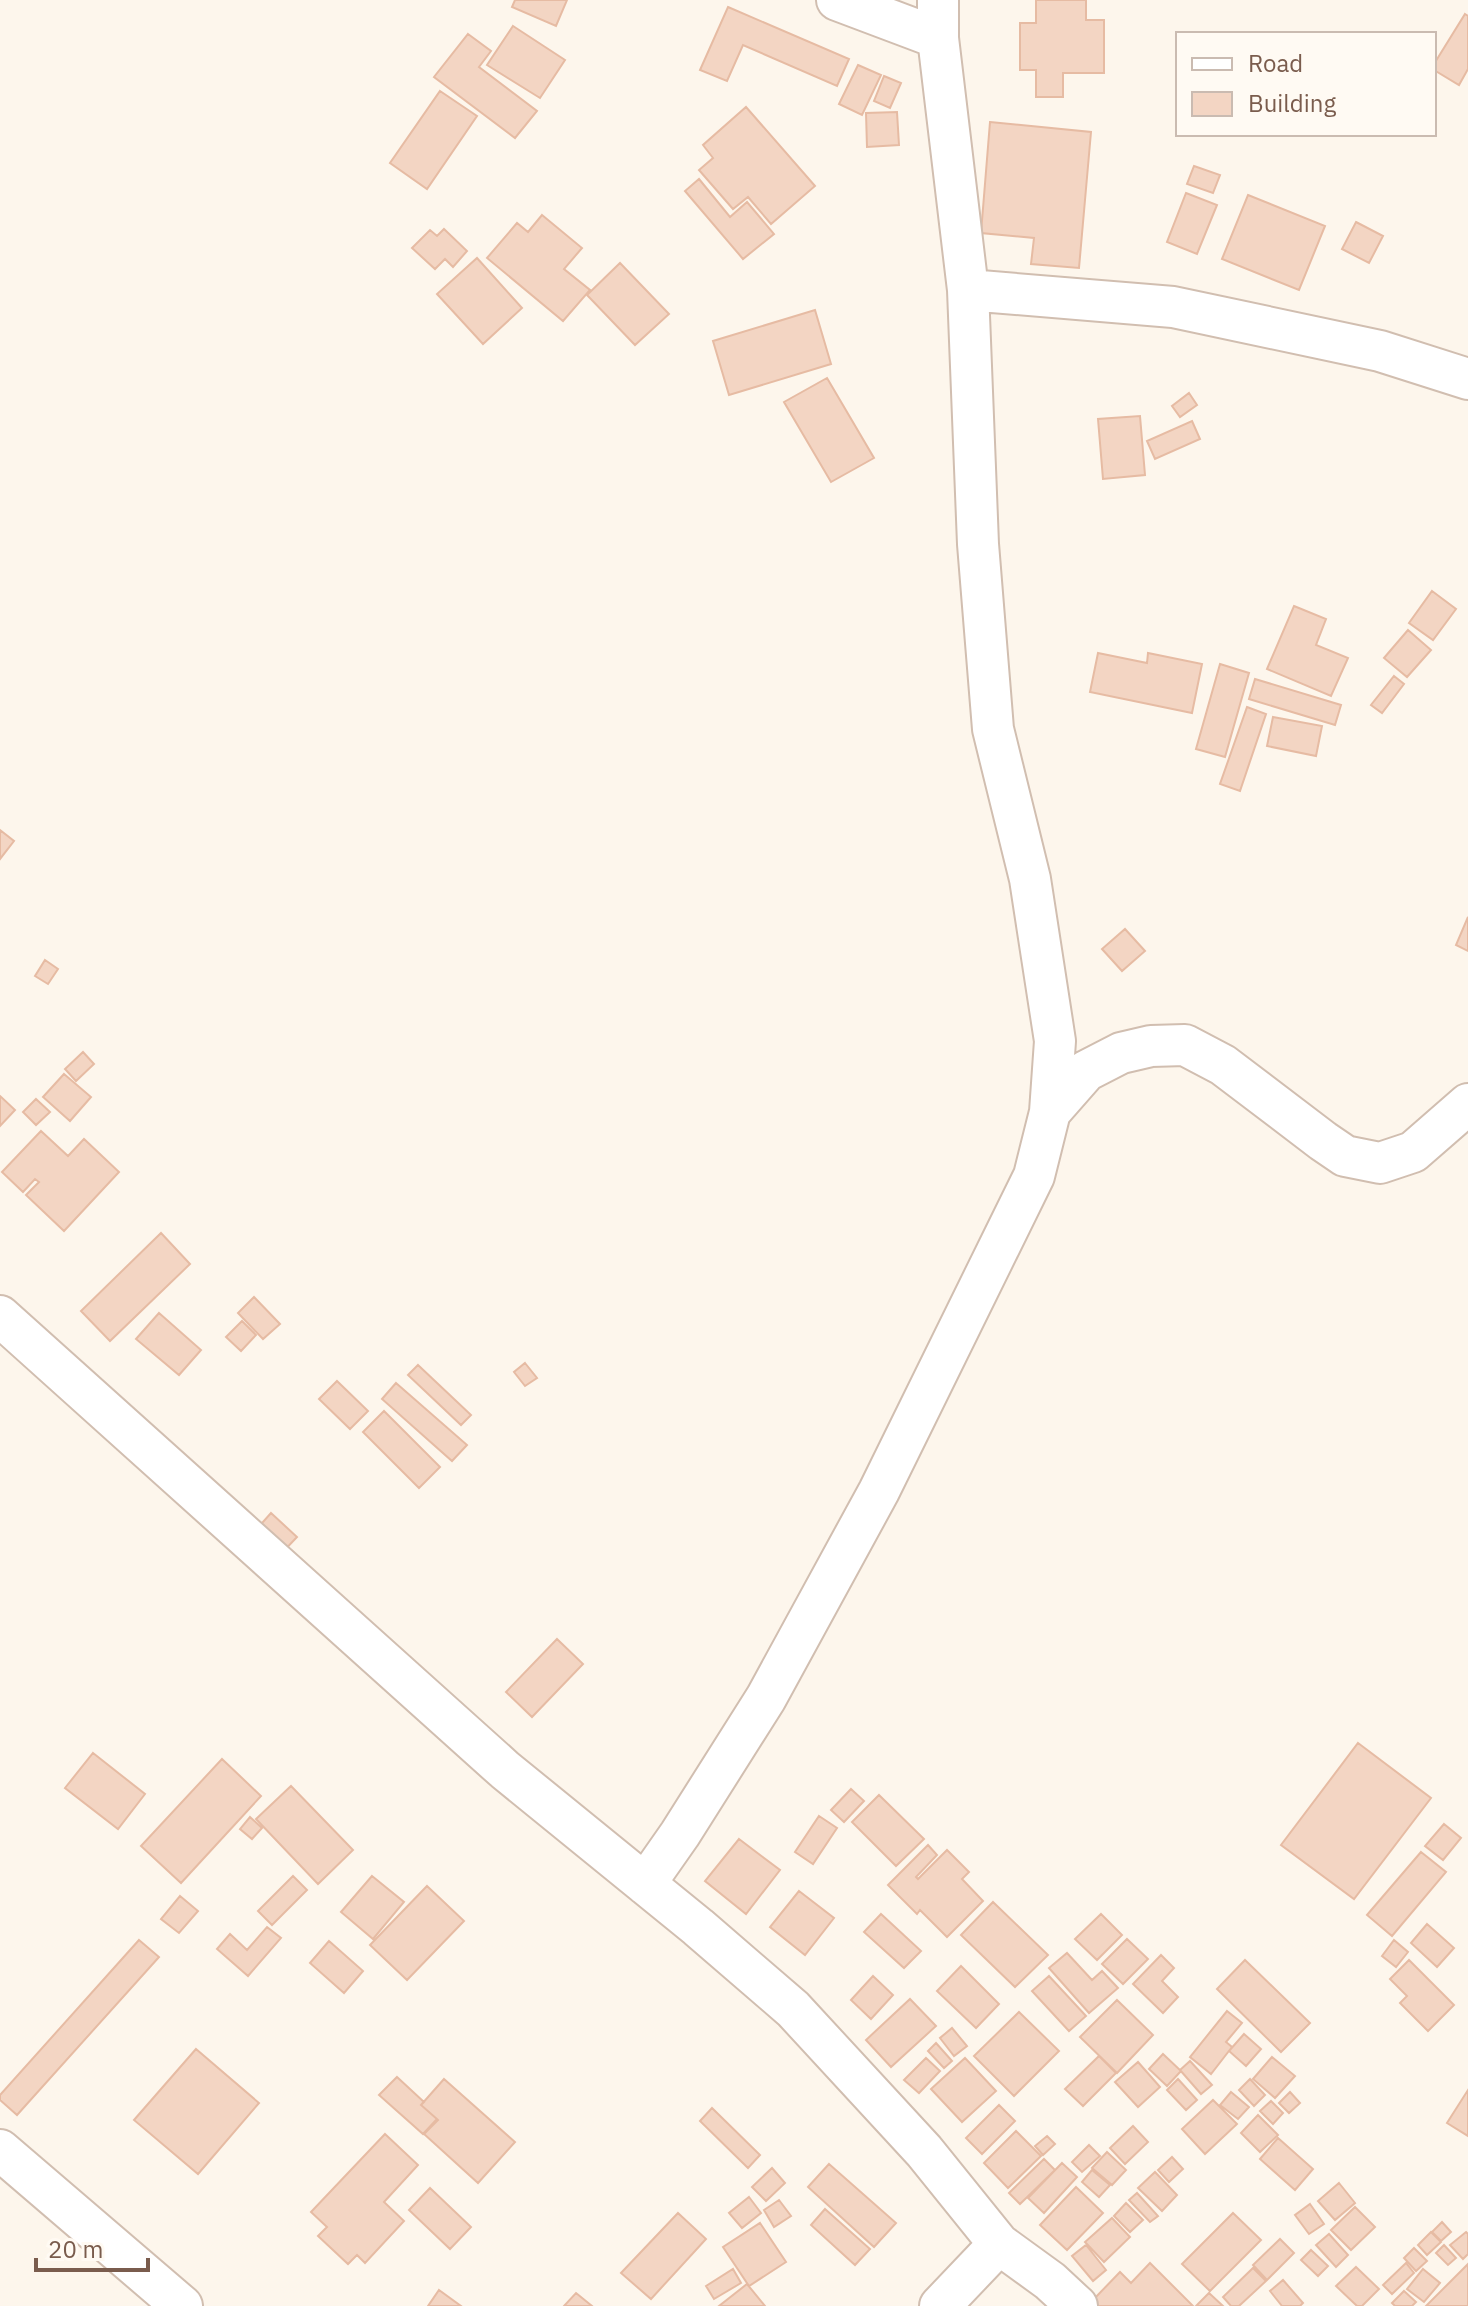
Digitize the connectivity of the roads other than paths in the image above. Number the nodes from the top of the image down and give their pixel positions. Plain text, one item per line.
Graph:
1 (837, 0) edge
2 (938, 19) edge
3 (968, 290) junction
4 (1468, 379) edge
5 (1468, 1104) edge
6 (1050, 1112) junction
7 (0, 1316) edge
8 (645, 1884) junction
9 (6, 2168) edge
10 (999, 2244) junction
11 (182, 2306) edge
12 (940, 2306) edge
13 (1077, 2306) edge

1 - 2 street
2 - 3 street
3 - 4 street
3 - 6 street
5 - 6 street
6 - 8 street
7 - 8 street
8 - 10 street
9 - 11 street
10 - 12 street
10 - 13 street

